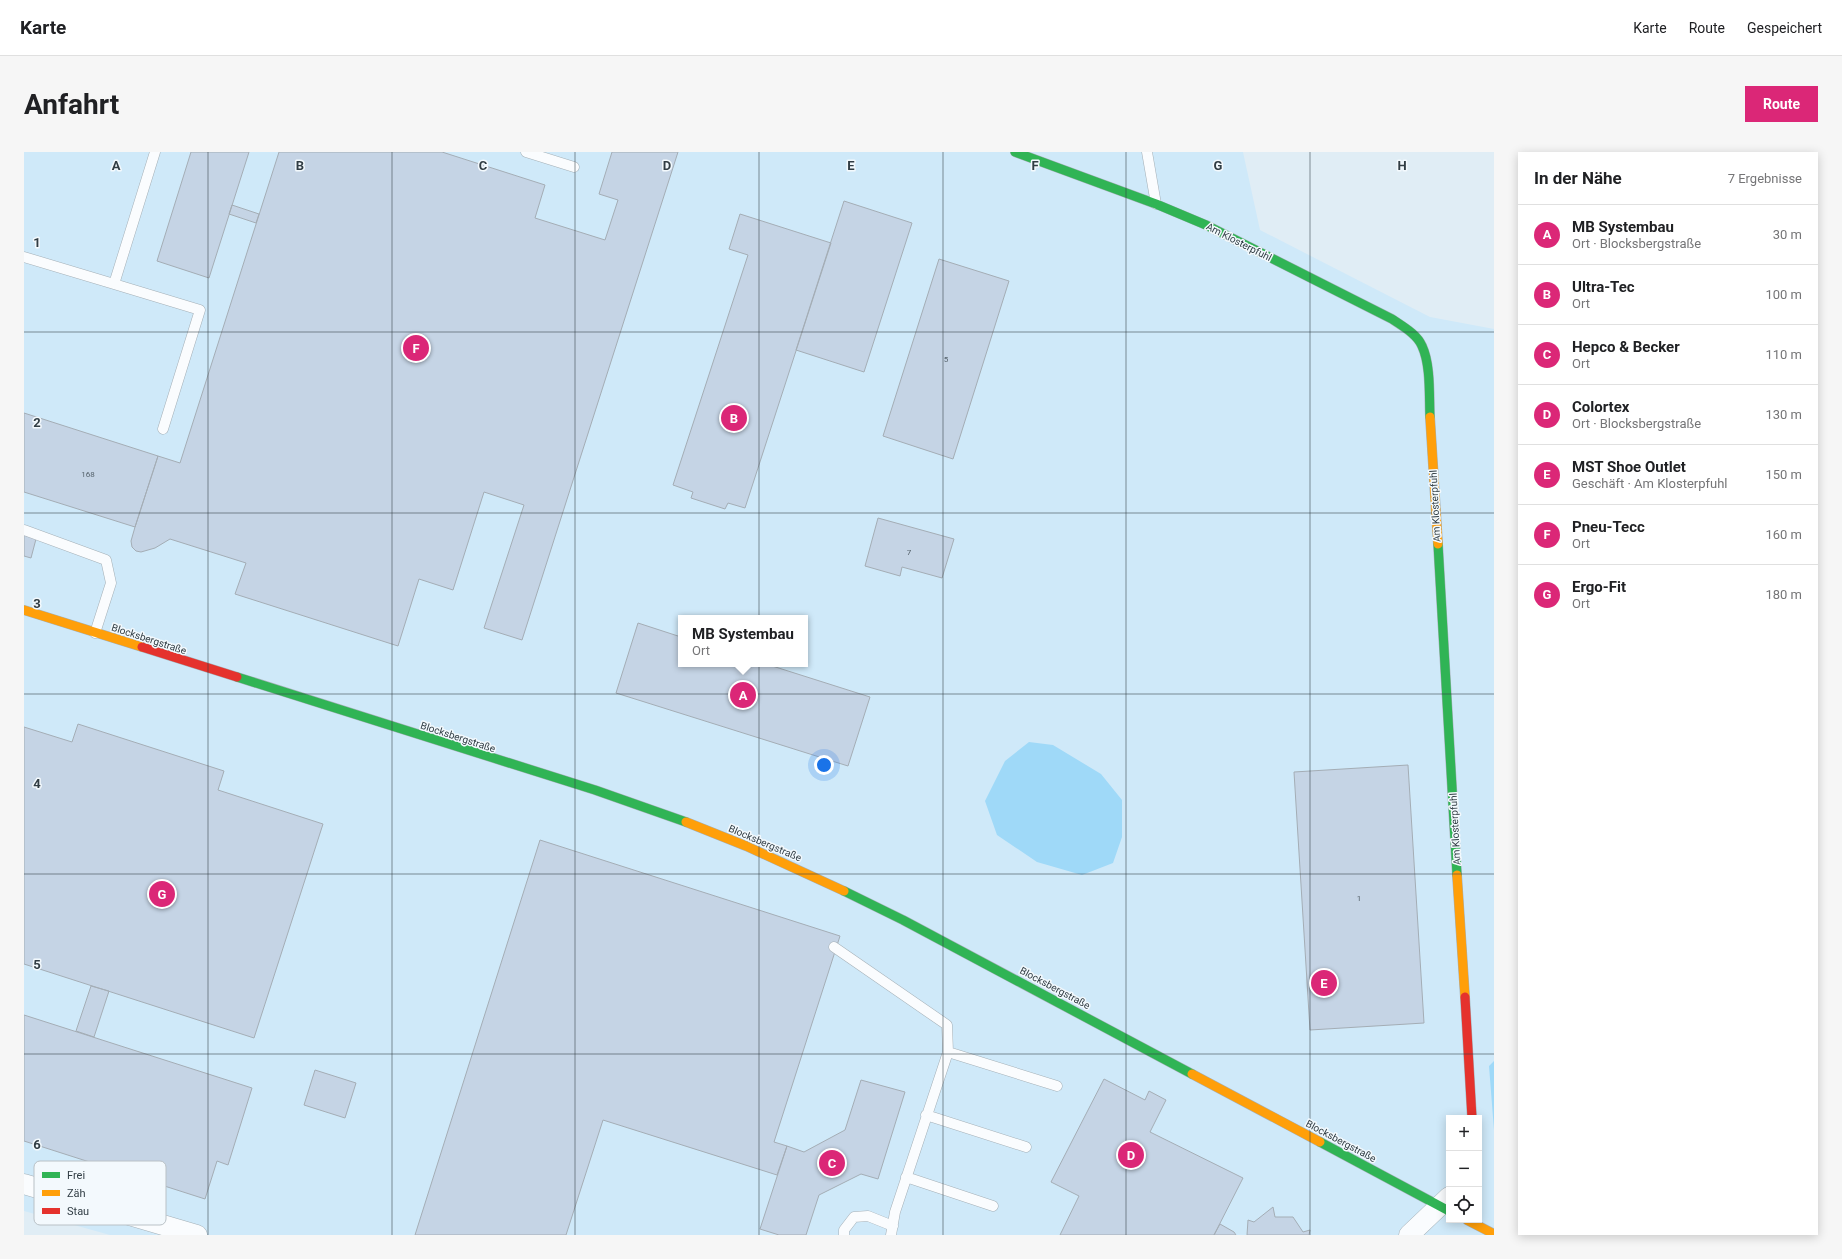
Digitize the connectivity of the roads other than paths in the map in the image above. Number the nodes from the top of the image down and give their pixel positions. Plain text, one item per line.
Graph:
1 (155, 152) edge
2 (526, 152) edge
3 (1015, 152) edge
4 (1147, 152) edge
5 (574, 167) dead end
6 (1156, 204) junction
7 (24, 258) edge
8 (114, 284) junction
9 (163, 430) dead end
10 (24, 530) edge
11 (24, 610) edge
12 (95, 633) junction
13 (834, 947) dead end
14 (948, 1052) junction
15 (1057, 1086) dead end
16 (926, 1115) junction
17 (1472, 1115) edge
18 (1026, 1147) dead end
19 (906, 1177) junction
20 (24, 1184) edge
21 (34, 1187) edge
22 (1446, 1204) edge
23 (993, 1206) dead end
24 (1473, 1223) edge
25 (163, 1225) edge
26 (892, 1231) edge
27 (1494, 1234) edge
28 (197, 1235) edge
29 (844, 1235) edge
30 (1409, 1235) edge

1 - 8 lane
2 - 5 lane
3 - 6 main road, Am Klosterpfuhl
4 - 6 lane
6 - 17 main road, Am Klosterpfuhl
7 - 8 lane
8 - 9 lane
10 - 12 lane
11 - 12 main road, Blocksbergstraße
12 - 22 main road, Blocksbergstraße
13 - 14 lane
14 - 15 lane
14 - 16 lane
16 - 18 lane
16 - 19 lane
19 - 23 lane
19 - 26 lane
20 - 21 street
22 - 30 street
24 - 27 main road
25 - 28 street
26 - 29 lane

